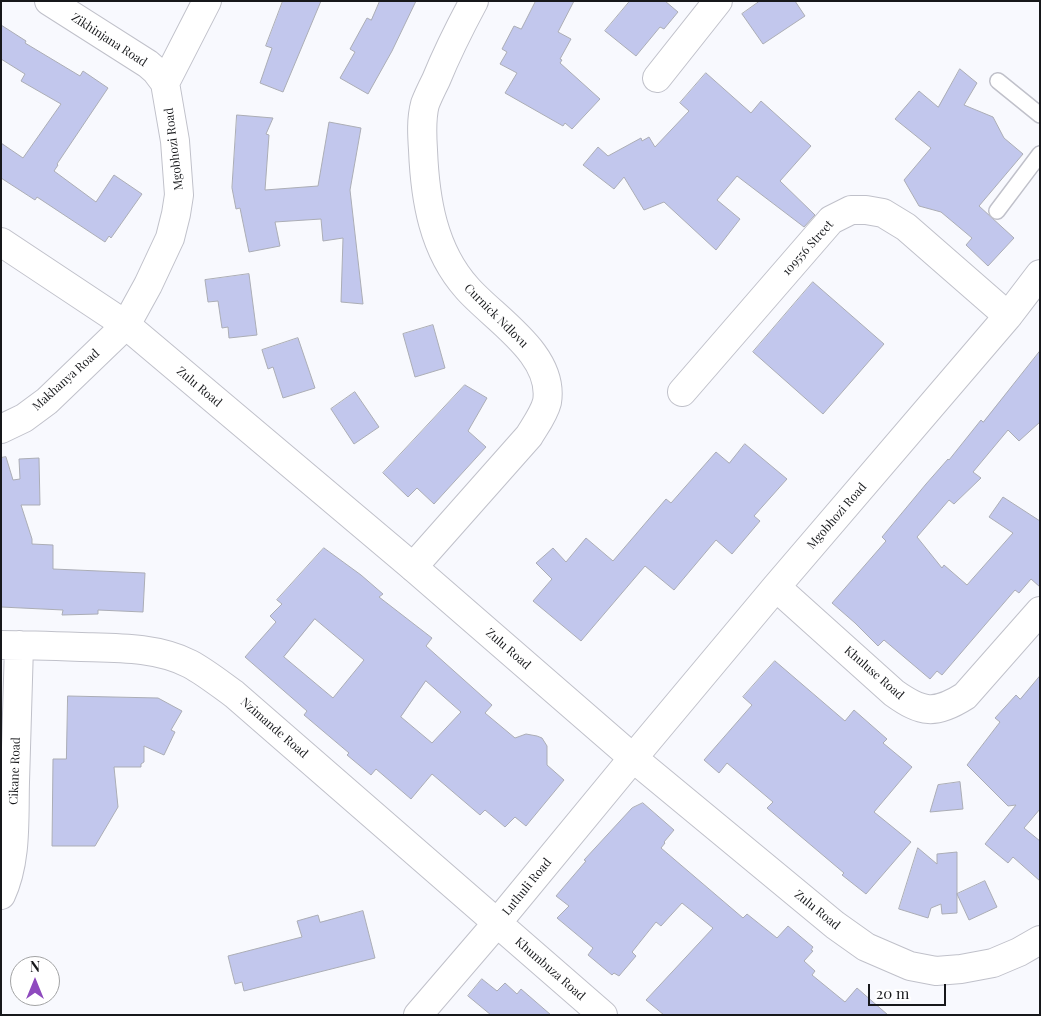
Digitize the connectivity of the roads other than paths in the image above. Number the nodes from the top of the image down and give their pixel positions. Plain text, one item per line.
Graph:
1 (49, 1) edge
2 (207, 1) edge
3 (474, 1) edge
4 (718, 1) edge
5 (657, 78) dead end
6 (998, 81) dead end
7 (165, 83) junction
8 (1040, 115) edge
9 (1040, 154) edge
10 (996, 211) dead end
11 (1, 242) edge
12 (1040, 274) edge
13 (1008, 316) junction
14 (126, 325) junction
15 (682, 392) dead end
16 (1, 429) edge
17 (413, 567) junction
18 (776, 586) junction
19 (1040, 611) edge
20 (10, 645) edge
21 (633, 758) junction
22 (1, 895) edge
23 (497, 924) junction
24 (1040, 940) edge
25 (418, 1015) edge
26 (603, 1015) edge

1 - 7 street, Zikhinjana Road
2 - 7 street
3 - 17 street, Curnick Ndlovu
4 - 5 street
6 - 8 lane
7 - 14 street, Mgobhozi Road
9 - 10 lane
11 - 14 street, Zulu Road
12 - 13 street, Mgobhozi Road
13 - 15 street, 109556 Street
13 - 18 street, Mgobhozi Road
14 - 16 street, Makhanya Road
14 - 17 street, Zulu Road
17 - 21 street, Zulu Road
18 - 19 street, Khuluse Road
18 - 21 street, Mgobhozi Road
20 - 22 street, Cikane Road
20 - 23 street, Nzimande Road
21 - 23 street, Luthuli Road
21 - 24 street, Zulu Road
23 - 25 street, Luthuli Road
23 - 26 street, Khumbuza Road

